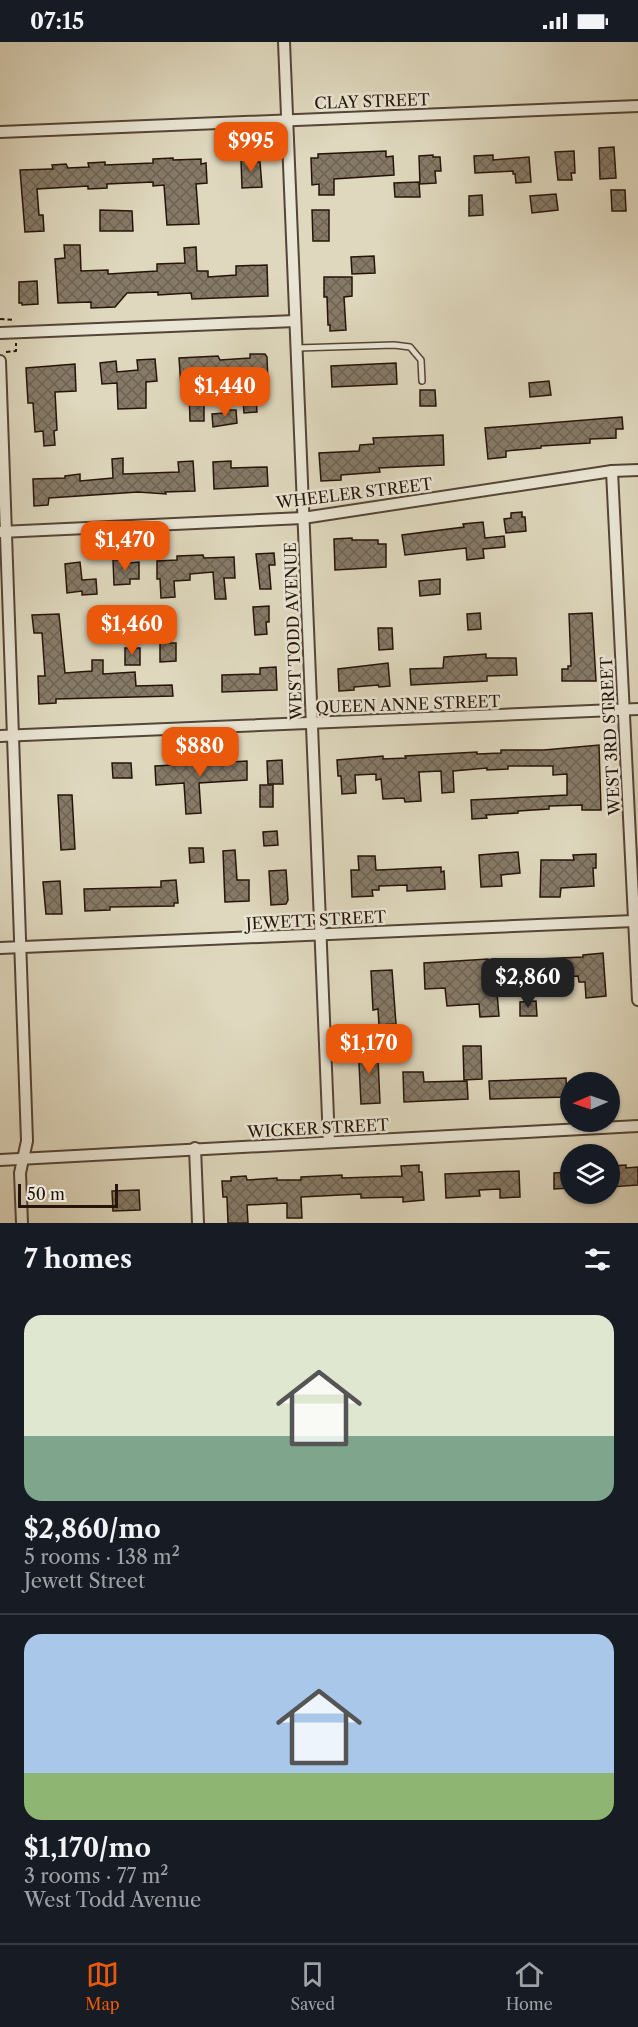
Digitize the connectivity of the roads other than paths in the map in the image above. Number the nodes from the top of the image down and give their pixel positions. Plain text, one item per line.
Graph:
1 (284, 42) edge
2 (638, 106) edge
3 (287, 119) junction
4 (0, 132) edge
5 (295, 321) junction
6 (0, 333) edge
7 (297, 348) junction
8 (0, 361) edge
9 (422, 381) dead end
10 (638, 470) edge
11 (612, 471) junction
12 (303, 518) junction
13 (3, 532) edge
14 (638, 709) edge
15 (624, 710) junction
16 (312, 723) junction
17 (0, 736) edge
18 (13, 736) junction
19 (634, 921) junction
20 (320, 934) junction
21 (0, 948) edge
22 (21, 948) junction
23 (638, 1000) edge
24 (638, 1126) edge
25 (329, 1142) junction
26 (195, 1148) junction
27 (22, 1159) junction
28 (0, 1160) edge
29 (22, 1223) edge
30 (198, 1223) edge

1 - 3 street, WEST TODD AVENUE
2 - 3 street, CLAY STREET
3 - 4 street, CLAY STREET
3 - 5 street, WEST TODD AVENUE
5 - 6 street
5 - 7 street, WEST TODD AVENUE
7 - 9 lane
7 - 12 street, WEST TODD AVENUE
8 - 13 street
10 - 11 street, WHEELER STREET
11 - 12 street, WHEELER STREET
11 - 15 street, WEST 3RD STREET
12 - 13 street, WHEELER STREET
12 - 16 street, WEST TODD AVENUE
13 - 18 street
14 - 15 street, QUEEN ANNE STREET
15 - 16 street, QUEEN ANNE STREET
15 - 19 street, WEST 3RD STREET
16 - 18 street, QUEEN ANNE STREET
16 - 20 street, WEST TODD AVENUE
17 - 18 street, QUEEN ANNE STREET
18 - 22 street
19 - 20 street, JEWETT STREET
19 - 23 street, WEST 3RD STREET
20 - 22 street, JEWETT STREET
20 - 25 street, WEST TODD AVENUE
21 - 22 street, JEWETT STREET
22 - 27 street
24 - 25 street, WICKER STREET
25 - 26 street, WICKER STREET
26 - 27 street, WICKER STREET
26 - 30 street
27 - 28 street, WICKER STREET
27 - 29 street

